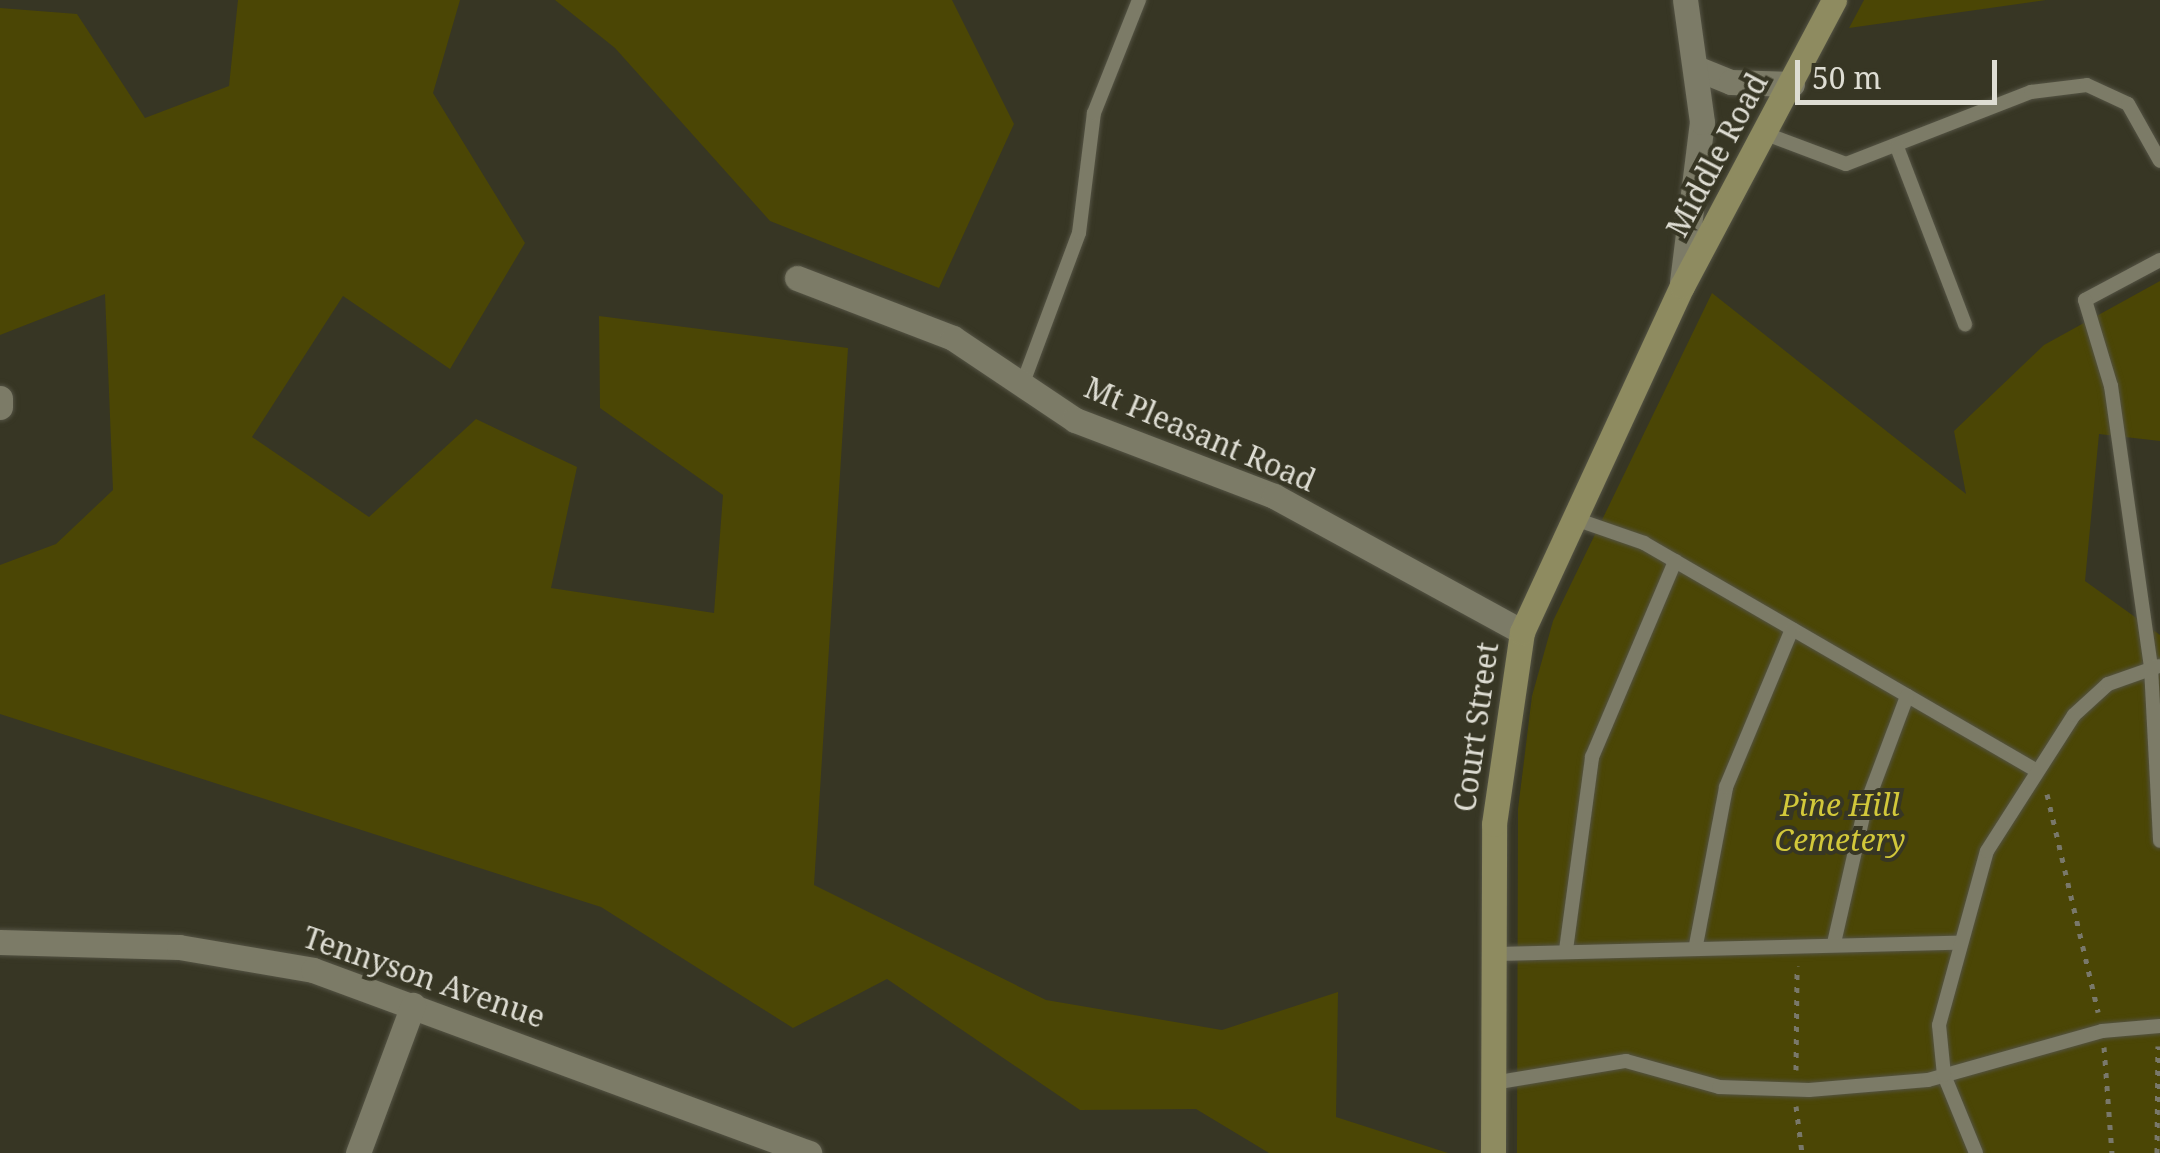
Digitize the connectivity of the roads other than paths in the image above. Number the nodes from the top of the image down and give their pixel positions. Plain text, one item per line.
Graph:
1 (1140, 0) edge
2 (1685, 0) edge
3 (1834, 0) edge
4 (1701, 70) junction
5 (1792, 84) junction
6 (1766, 134) junction
7 (1897, 148) junction
8 (2160, 162) edge
9 (2160, 260) edge
10 (797, 278) dead end
11 (1682, 286) junction
12 (1965, 324) dead end
13 (1024, 380) junction
14 (0, 398) edge
15 (0, 407) edge
16 (1572, 518) junction
17 (1675, 561) junction
18 (1792, 629) junction
19 (1522, 632) junction
20 (2156, 666) edge
21 (1907, 696) junction
22 (2034, 770) junction
23 (2160, 840) edge
24 (0, 942) edge
25 (1834, 943) junction
26 (1958, 943) junction
27 (1696, 945) junction
28 (1566, 950) junction
29 (1494, 954) junction
30 (413, 1005) junction
31 (2158, 1026) edge
32 (1944, 1075) junction
33 (1493, 1084) junction
34 (358, 1153) edge
35 (809, 1153) edge
36 (1493, 1153) edge
37 (1976, 1153) edge

1 - 13 lane
2 - 4 street
3 - 5 street, Middle Road
4 - 5 street
4 - 11 street
5 - 6 street, Middle Road
6 - 7 lane
6 - 11 street, Middle Road
7 - 8 lane
7 - 12 lane
9 - 20 lane
10 - 13 street, Mt Pleasant Road
11 - 16 street, Court Street
13 - 19 street, Mt Pleasant Road
14 - 15 street
16 - 17 lane
16 - 19 street, Court Street
17 - 18 lane
17 - 28 lane
18 - 21 lane
18 - 27 lane
19 - 29 street, Court Street
20 - 22 lane
20 - 23 lane
21 - 22 lane
21 - 25 lane
22 - 26 lane
24 - 30 street, Tennyson Avenue
25 - 26 lane
25 - 27 lane
26 - 32 lane
27 - 28 lane
28 - 29 lane
29 - 33 street, Court Street
30 - 34 street
30 - 35 street, Tennyson Avenue
31 - 32 lane
32 - 33 lane
32 - 37 lane
33 - 36 street, Court Street

